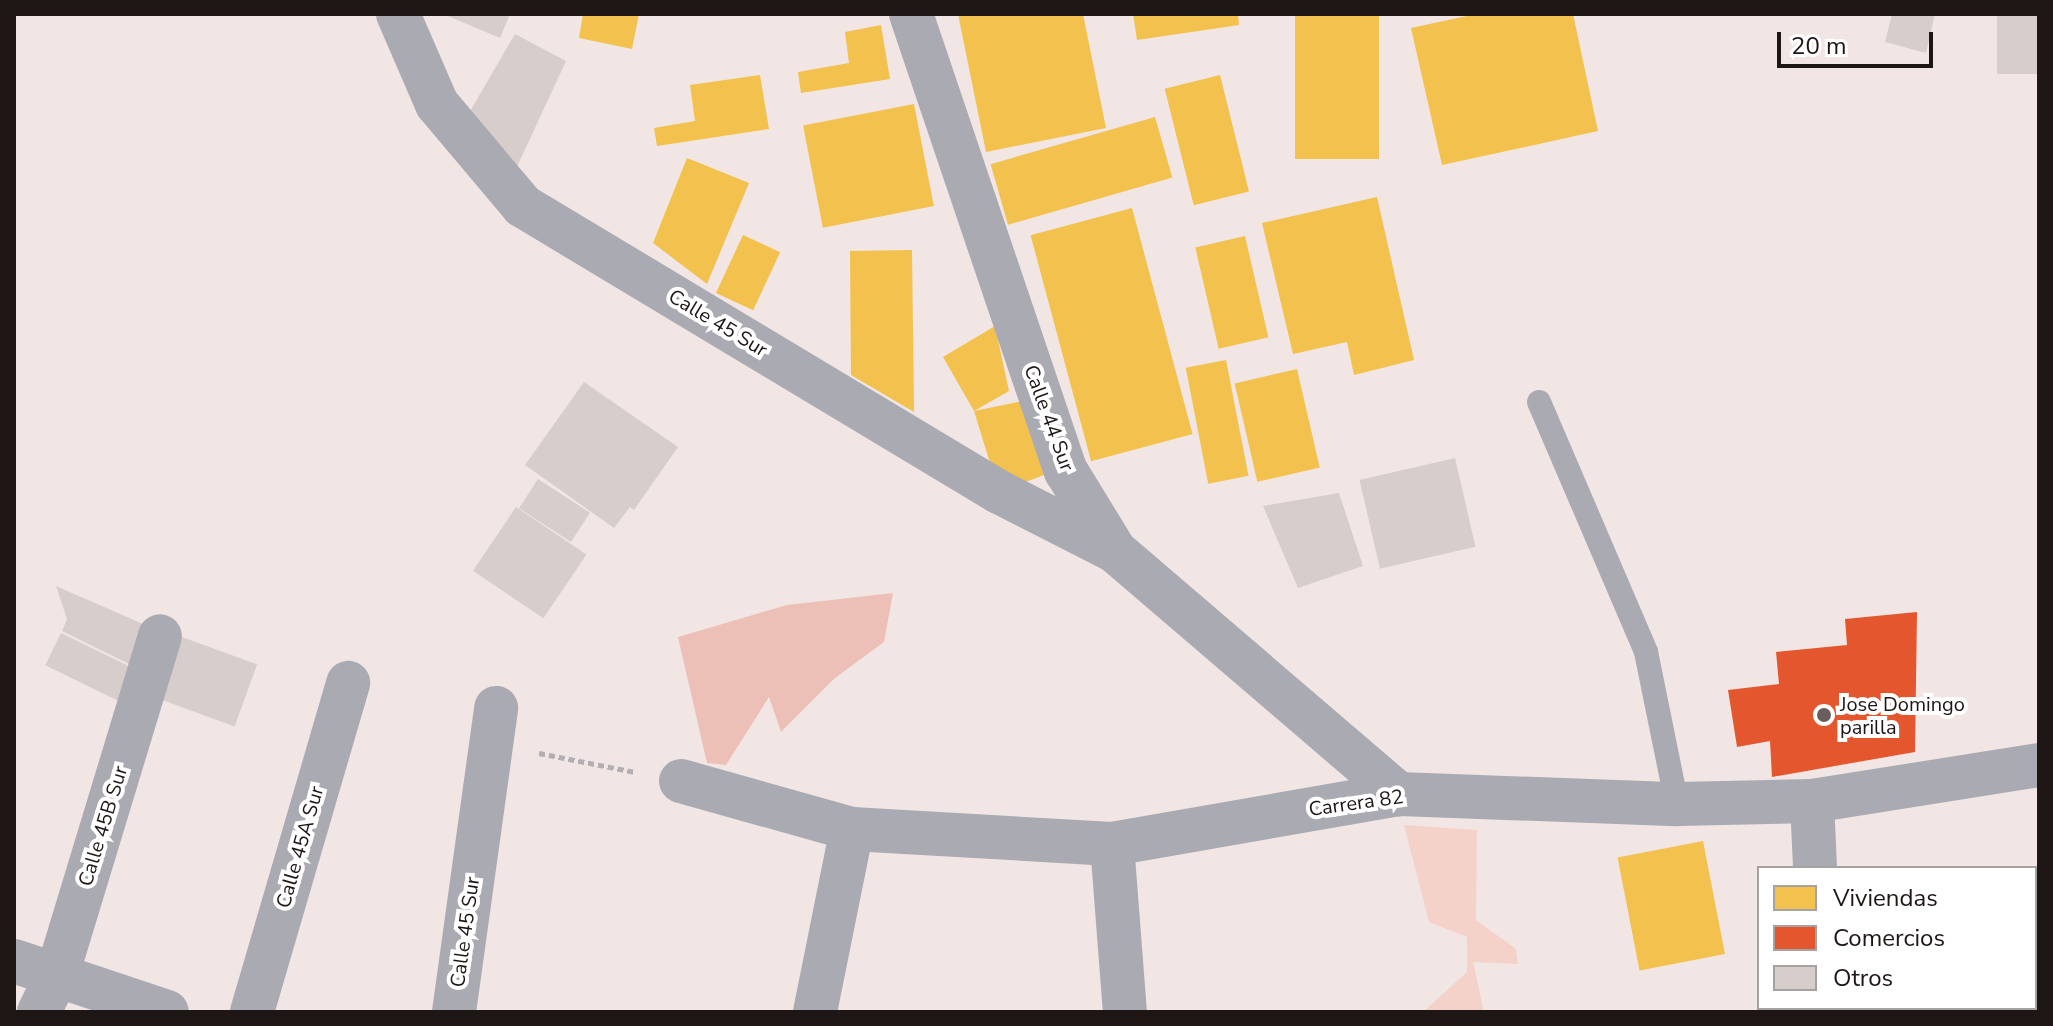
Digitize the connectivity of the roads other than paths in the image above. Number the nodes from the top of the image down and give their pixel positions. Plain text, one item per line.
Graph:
1 (398, 14) edge
2 (911, 14) edge
3 (1539, 402) dead end
4 (1115, 551) junction
5 (160, 636) dead end
6 (348, 683) dead end
7 (494, 726) road end
8 (2039, 765) edge
9 (681, 781) road end
10 (1399, 794) junction
11 (1812, 801) junction
12 (1677, 804) junction
13 (852, 829) junction
14 (1112, 844) junction
15 (1815, 866) edge
16 (14, 961) edge
17 (48, 994) edge
18 (167, 1012) edge
19 (252, 1012) edge
20 (454, 1012) edge
21 (815, 1012) edge
22 (1125, 1012) edge

1 - 4 street, Calle 45 Sur
2 - 4 street, Calle 44 Sur
3 - 12 lane
4 - 10 street, Calle 44 Sur
5 - 17 street, Calle 45B Sur
6 - 19 street, Calle 45A Sur
7 - 20 street, Calle 45 Sur
8 - 11 street, Carrera 82
9 - 13 street, Carrera 82
10 - 12 street, Carrera 82
10 - 14 street, Carrera 82
11 - 12 street, Carrera 82
11 - 15 street
13 - 14 street, Carrera 82
13 - 21 street
14 - 22 street
16 - 17 street
17 - 18 street

